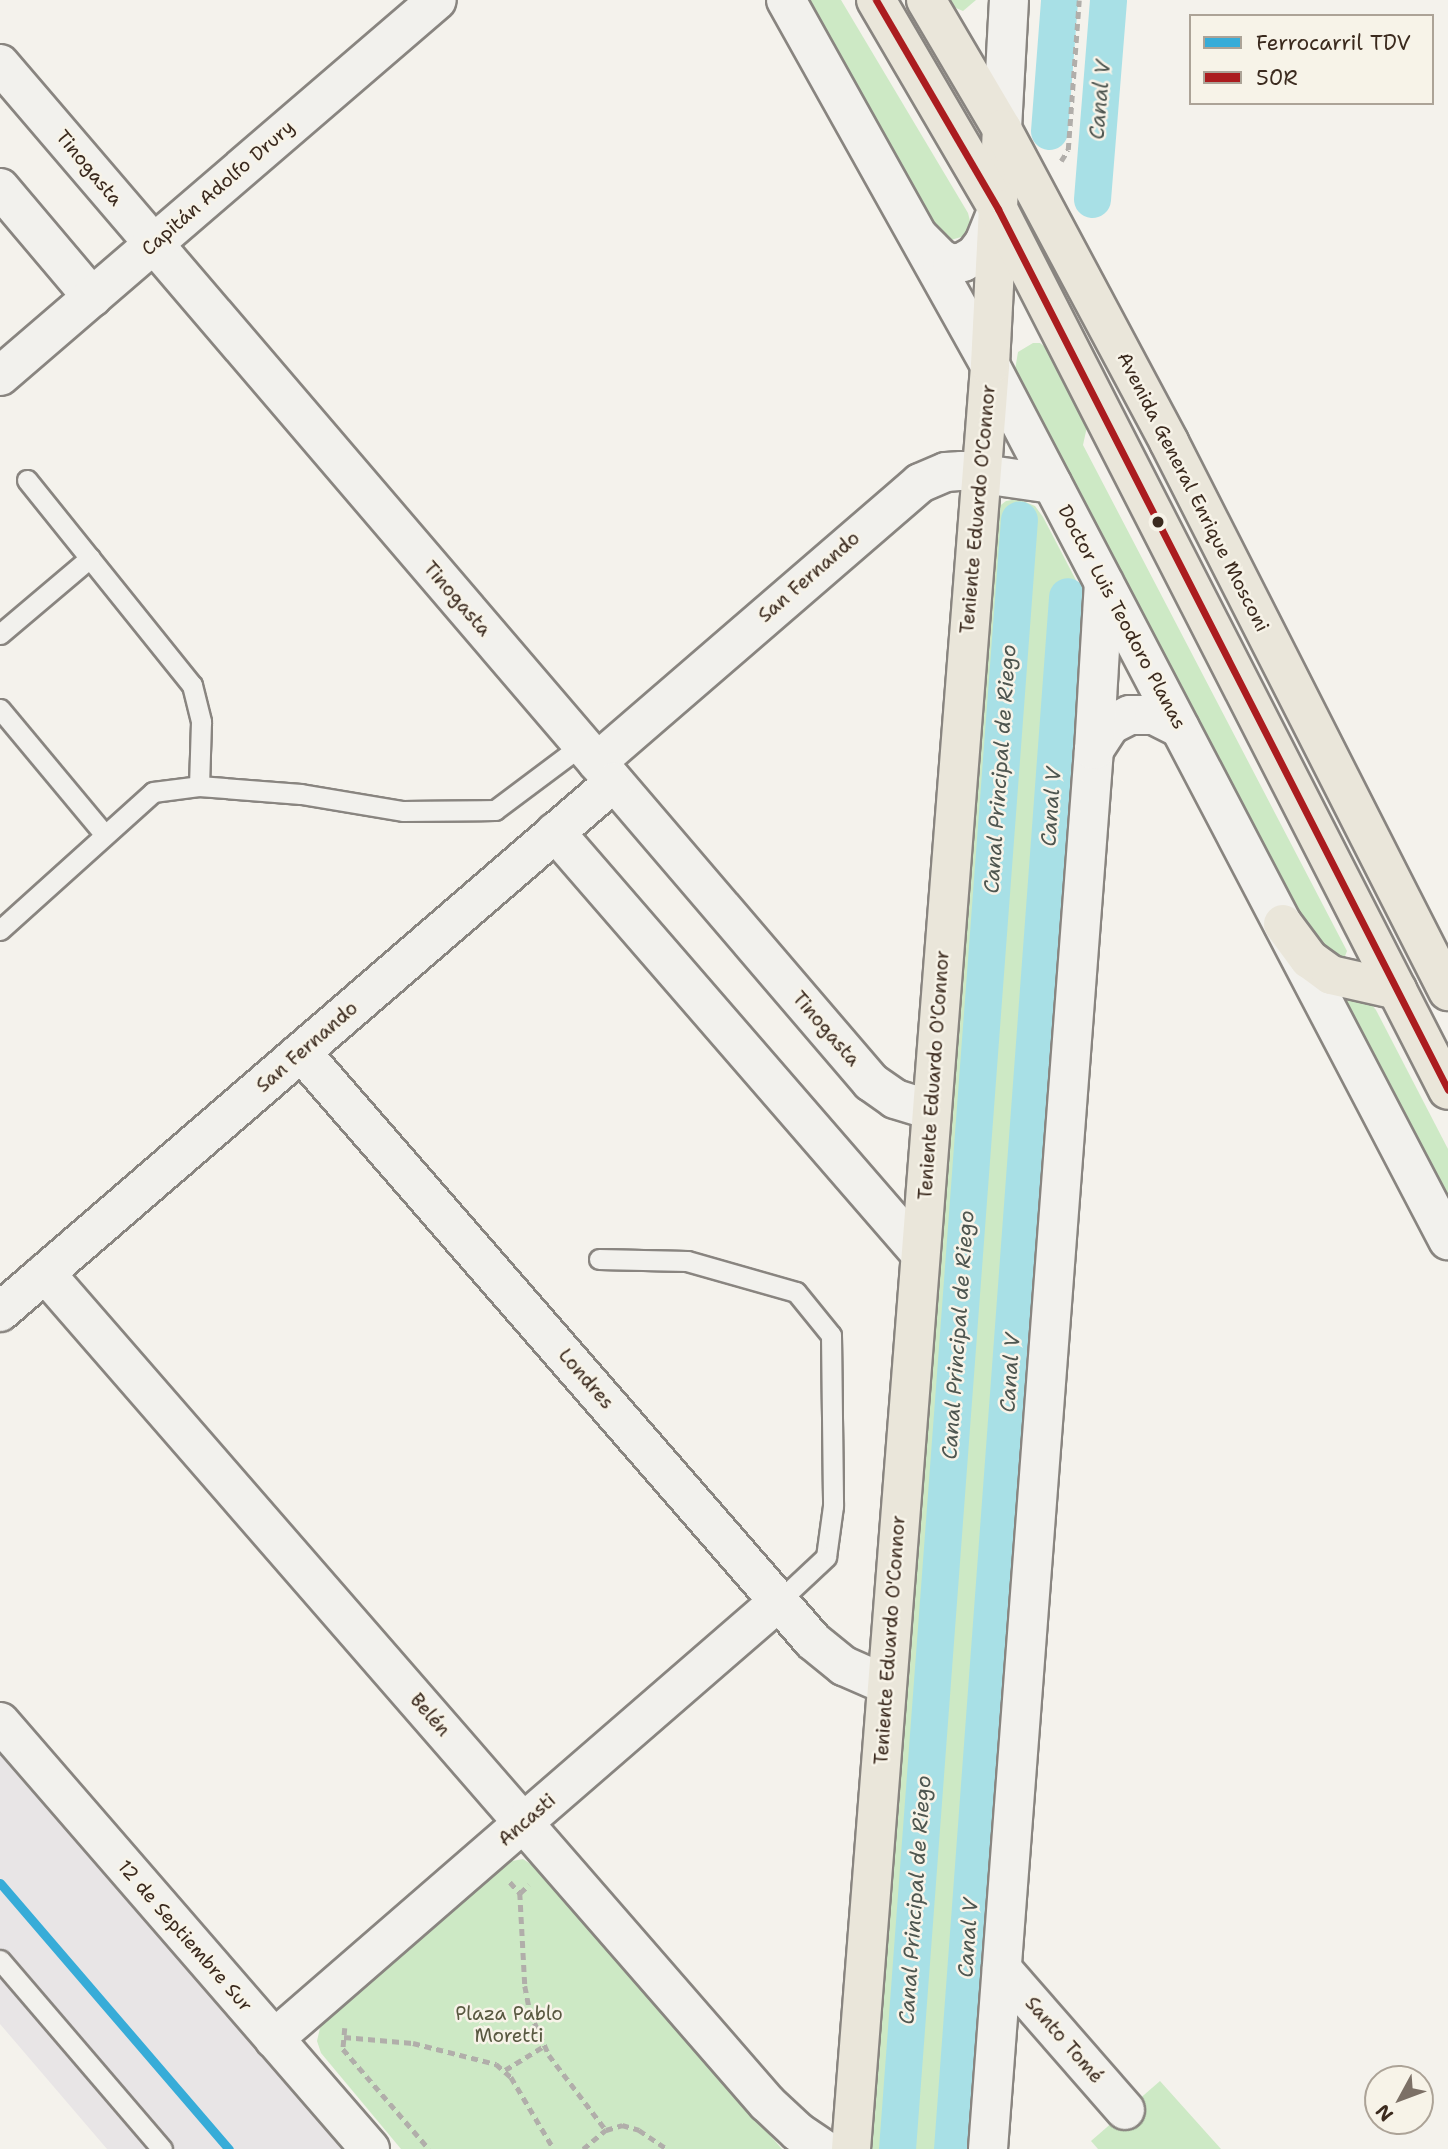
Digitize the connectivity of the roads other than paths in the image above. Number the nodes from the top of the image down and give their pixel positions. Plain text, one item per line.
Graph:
1 (437, 0) edge
2 (786, 0) edge
3 (876, 0) edge
4 (926, 0) edge
5 (1009, 0) edge
6 (0, 64) edge
7 (1002, 129) junction
8 (0, 188) edge
9 (998, 209) junction
10 (916, 234) junction
11 (153, 244) junction
12 (92, 297) junction
13 (990, 365) junction
14 (0, 376) edge
15 (981, 472) junction
16 (27, 480) dead end
17 (1052, 484) junction
18 (90, 558) junction
19 (1104, 583) junction
20 (0, 634) edge
21 (0, 709) edge
22 (1180, 728) junction
23 (1094, 750) junction
24 (598, 763) junction
25 (199, 786) junction
26 (555, 832) junction
27 (106, 835) junction
28 (1283, 924) junction
29 (0, 930) edge
30 (1397, 990) junction
31 (1448, 991) edge
32 (301, 1052) junction
33 (1448, 1090) edge
34 (931, 1110) junction
35 (1448, 1240) edge
36 (920, 1253) junction
37 (599, 1259) dead end
38 (45, 1273) junction
39 (0, 1312) edge
40 (779, 1601) junction
41 (887, 1685) junction
42 (0, 1722) edge
43 (524, 1823) junction
44 (0, 1961) edge
45 (1002, 1969) junction
46 (274, 2039) junction
47 (1125, 2110) dead end
48 (162, 2149) edge
49 (370, 2149) edge
50 (823, 2149) edge
51 (850, 2149) edge
52 (988, 2149) edge

1 - 11 street, Capitán Adolfo Drury
2 - 10 street, Doctor Luis Teodoro Planas
3 - 9 main road
4 - 7 main road, Avenida General Enrique Mosconi
5 - 7 street, Teniente Eduardo O'Connor
6 - 11 street, Tinogasta
7 - 9 main road, Teniente Eduardo O'Connor
7 - 31 main road, Avenida General Enrique Mosconi
8 - 12 street
9 - 10 street
9 - 13 main road, Teniente Eduardo O'Connor
9 - 30 main road
10 - 13 street, Doctor Luis Teodoro Planas
11 - 12 street, Capitán Adolfo Drury
11 - 24 street, Tinogasta
12 - 14 street, Capitán Adolfo Drury
13 - 15 main road, Teniente Eduardo O'Connor
13 - 17 street, Doctor Luis Teodoro Planas
15 - 17 street, San Fernando
15 - 24 street, San Fernando
15 - 34 main road, Teniente Eduardo O'Connor
16 - 18 lane
17 - 19 street, Doctor Luis Teodoro Planas
18 - 20 lane
18 - 25 lane
19 - 22 street, Doctor Luis Teodoro Planas
19 - 23 street
21 - 27 lane
22 - 23 street
22 - 28 street, Doctor Luis Teodoro Planas
23 - 45 street
24 - 25 lane
24 - 26 street, San Fernando
24 - 34 street, Tinogasta
25 - 27 lane
26 - 32 street, San Fernando
26 - 36 street
27 - 29 lane
28 - 30 main road
28 - 35 street, Doctor Luis Teodoro Planas
30 - 33 main road
32 - 38 street, San Fernando
32 - 40 street, Londres
34 - 36 main road, Teniente Eduardo O'Connor
36 - 41 main road, Teniente Eduardo O'Connor
37 - 40 lane
38 - 39 street, San Fernando
38 - 43 street, Belén
40 - 41 street, Londres
40 - 43 street, Ancasti
41 - 51 main road, Teniente Eduardo O'Connor
42 - 46 street, 12 de Septiembre Sur
43 - 46 street, Ancasti
43 - 50 street, Belén
44 - 48 lane
45 - 47 street, Santo Tomé
45 - 52 street
46 - 49 street, 12 de Septiembre Sur

